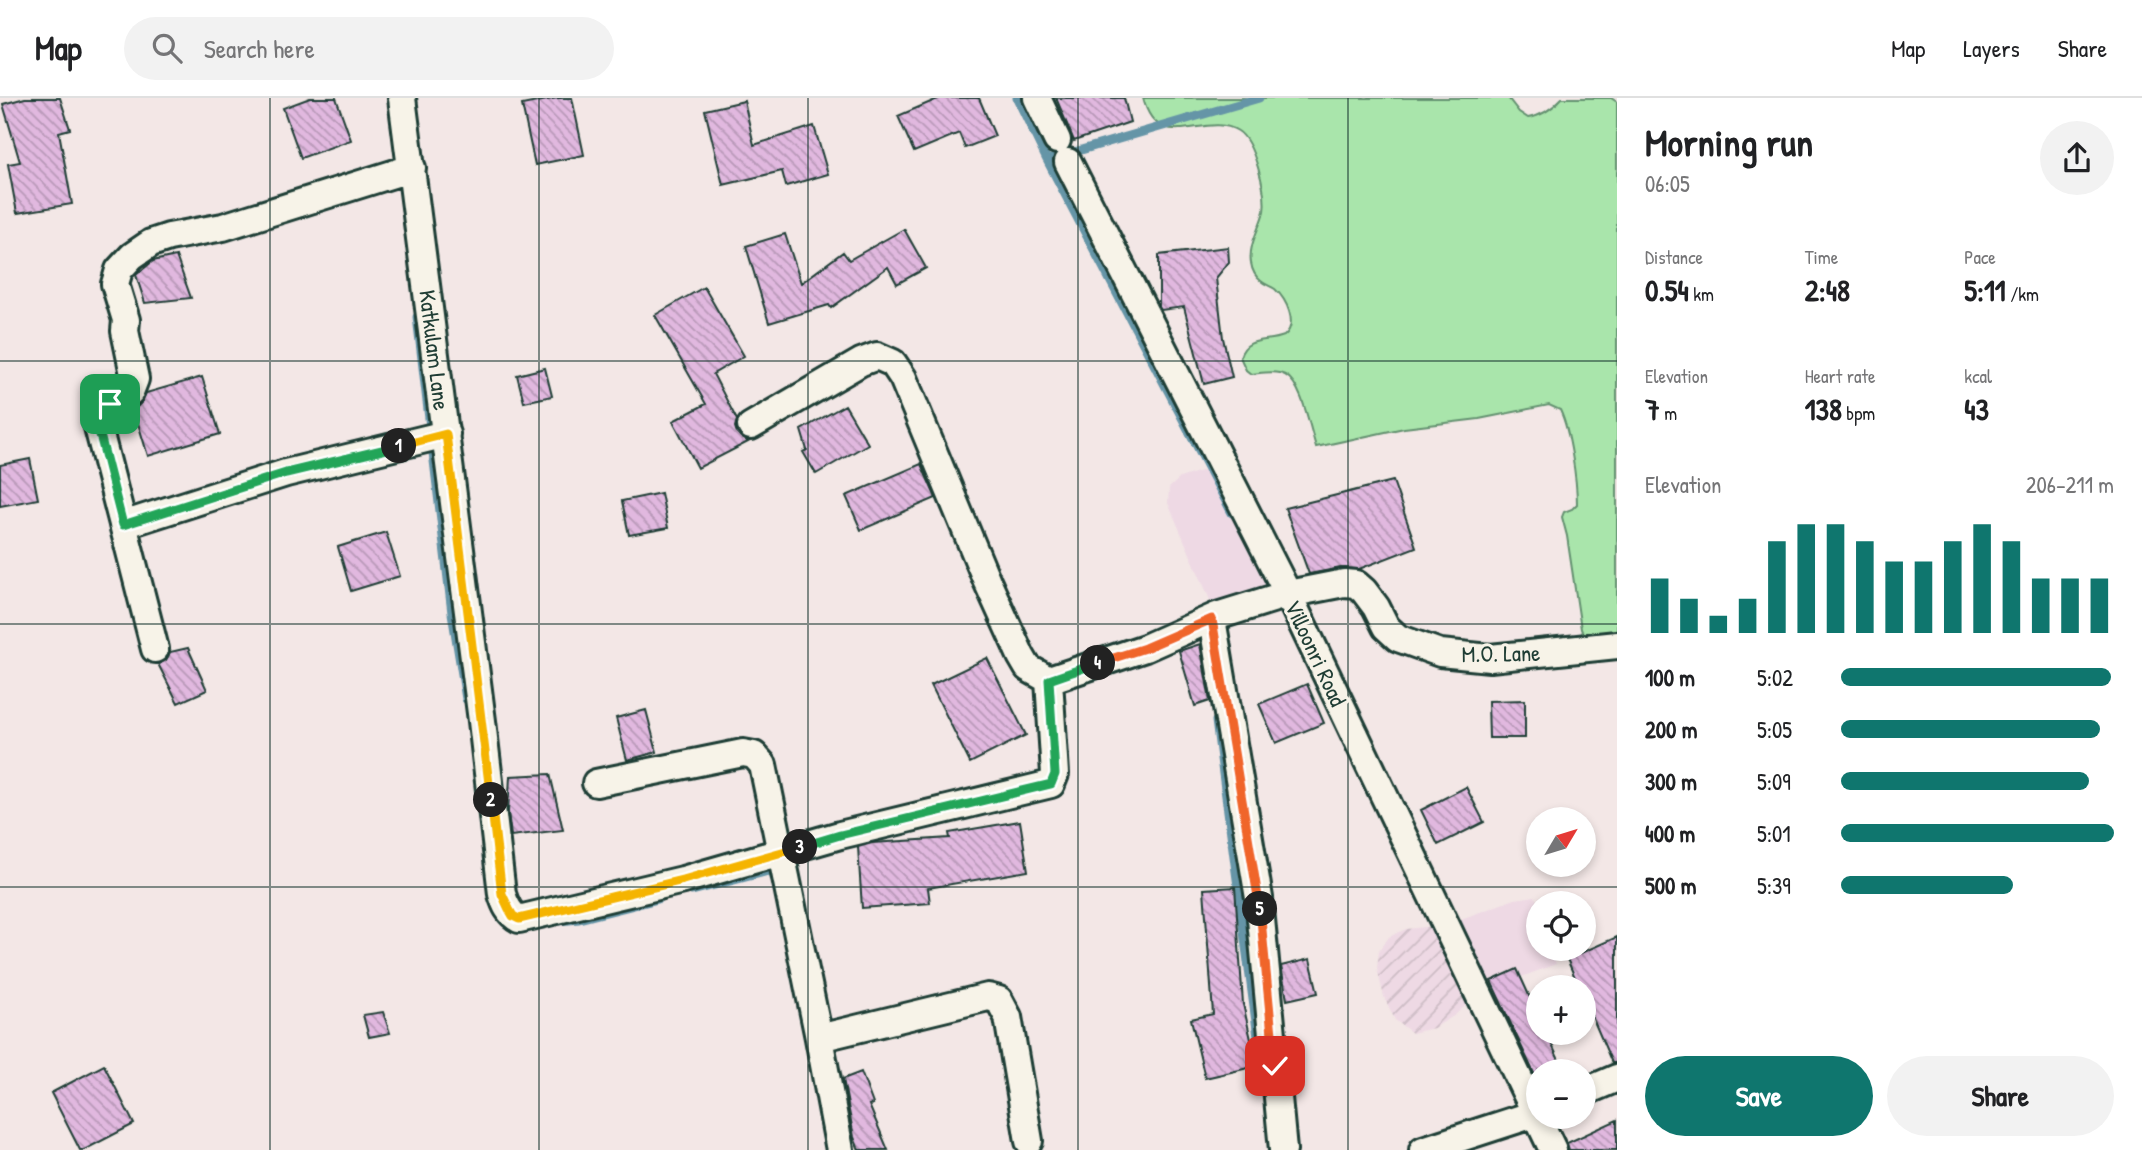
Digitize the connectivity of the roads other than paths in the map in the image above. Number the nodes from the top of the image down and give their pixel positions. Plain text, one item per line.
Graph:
1 (402, 98) edge
2 (1037, 98) edge
3 (412, 168) junction
4 (751, 426) dead end
5 (446, 434) junction
6 (123, 525) junction
7 (1289, 594) junction
8 (1212, 619) junction
9 (1617, 645) edge
10 (155, 649) dead end
11 (1049, 680) junction
12 (596, 783) dead end
13 (782, 853) junction
14 (819, 1038) junction
15 (1617, 1078) edge
16 (1596, 1087) edge
17 (1526, 1099) edge
18 (1526, 1116) edge
19 (1541, 1129) edge
20 (1029, 1141) dead end
21 (840, 1150) edge
22 (1283, 1150) edge
23 (1423, 1150) edge
24 (1553, 1150) edge

1 - 3 street, Katkulam Lane
2 - 7 street, Villoonri Road
3 - 5 street, Katkulam Lane
3 - 6 street
4 - 11 street
5 - 6 street
5 - 13 street, Katkulam Lane
6 - 10 street
7 - 8 street
7 - 9 street, M.O. Lane
7 - 17 street, Villoonri Road
8 - 11 street
8 - 22 street
11 - 13 street
12 - 13 street
13 - 14 street
14 - 20 street
14 - 21 street
15 - 16 street
18 - 23 street
19 - 24 street, Villoonri Road

